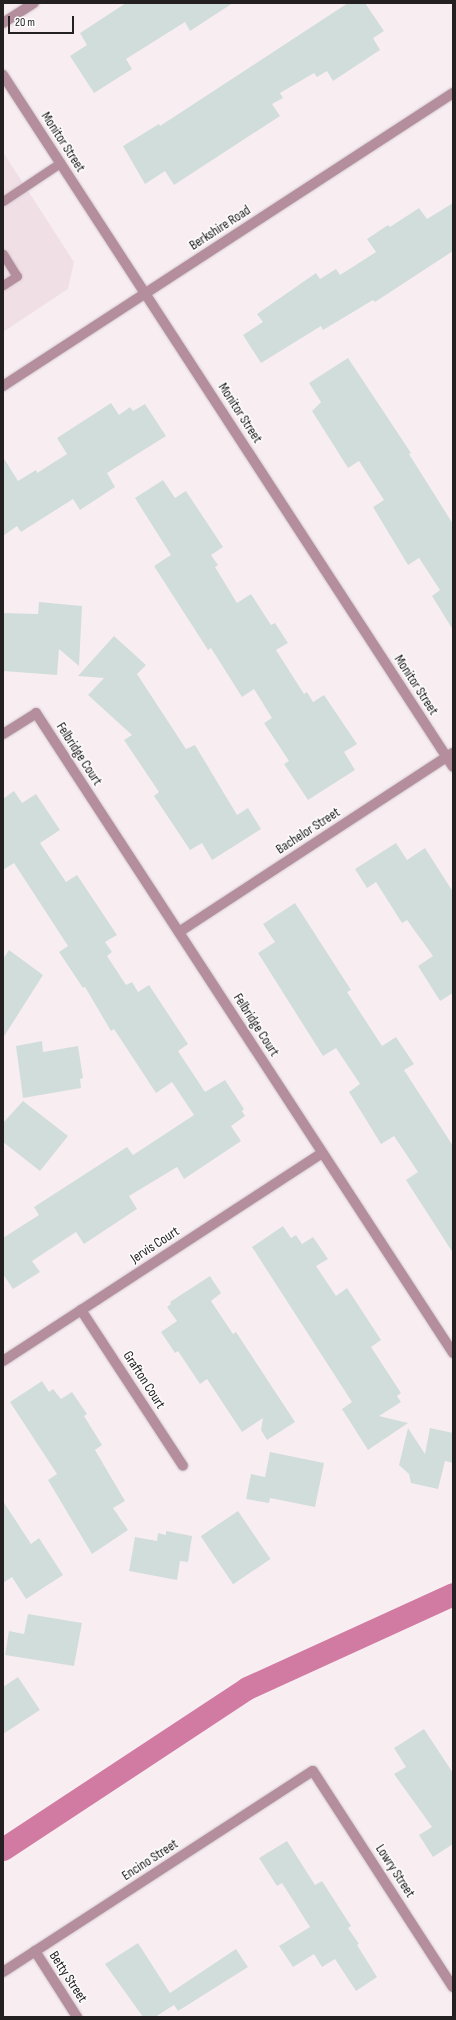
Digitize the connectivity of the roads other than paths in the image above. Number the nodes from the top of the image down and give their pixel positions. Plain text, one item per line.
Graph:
1 (34, 3) edge
2 (3, 23) edge
3 (3, 75) edge
4 (453, 93) edge
5 (60, 163) junction
6 (3, 201) edge
7 (3, 254) edge
8 (3, 285) edge
9 (145, 294) junction
10 (3, 386) edge
11 (3, 734) edge
12 (450, 755) edge
13 (453, 767) edge
14 (179, 932) junction
15 (322, 1153) junction
16 (81, 1310) junction
17 (453, 1353) edge
18 (3, 1361) edge
19 (183, 1466) dead end
20 (313, 1771) joint
21 (35, 1952) junction
22 (3, 1972) edge
23 (453, 1987) edge
24 (78, 2017) edge

1 - 2 street
3 - 5 street, Monitor Street
4 - 9 street, Berkshire Road
5 - 6 lane
5 - 9 street, Monitor Street
7 - 8 lane
9 - 10 street, Berkshire Road
9 - 12 street, Monitor Street
11 - 14 street, Felbridge Court
12 - 13 street, Monitor Street
12 - 14 street, Bachelor Street
14 - 15 street, Felbridge Court
15 - 16 street, Jervis Court
15 - 17 street, Felbridge Court
16 - 18 street, Jervis Court
16 - 19 street, Grafton Court
20 - 21 street, Encino Street
20 - 23 street, Lowry Street
21 - 22 street, Encino Street
21 - 24 street, Betty Street

